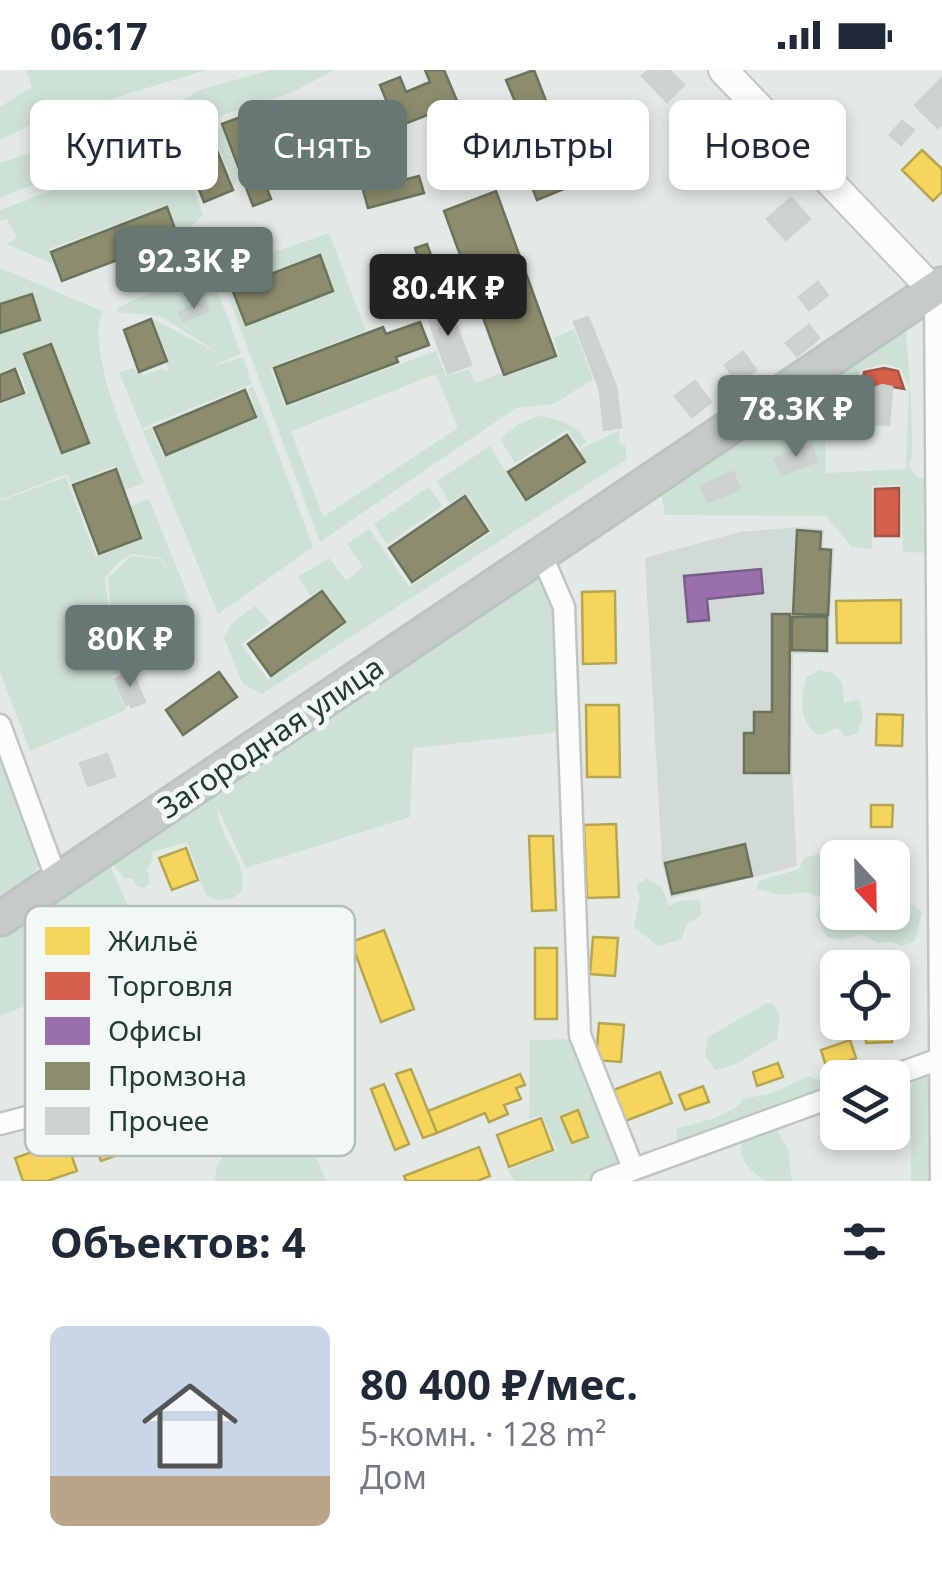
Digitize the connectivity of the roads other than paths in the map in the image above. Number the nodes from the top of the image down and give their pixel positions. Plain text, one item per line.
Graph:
1 (724, 70) edge
2 (938, 288) edge
3 (542, 556) junction
4 (0, 724) edge
5 (58, 880) junction
6 (0, 919) edge
7 (940, 1058) edge
8 (910, 1069) edge
9 (820, 1102) edge
10 (25, 1118) edge
11 (0, 1124) edge
12 (617, 1176) edge
13 (941, 1181) edge

1 - 2 main road
2 - 3 highway, Загородная улица
2 - 7 street
3 - 5 highway, Загородная улица
3 - 12 street
4 - 5 street
5 - 6 highway, Загородная улица
7 - 8 street
7 - 13 street
9 - 12 street
10 - 11 street

